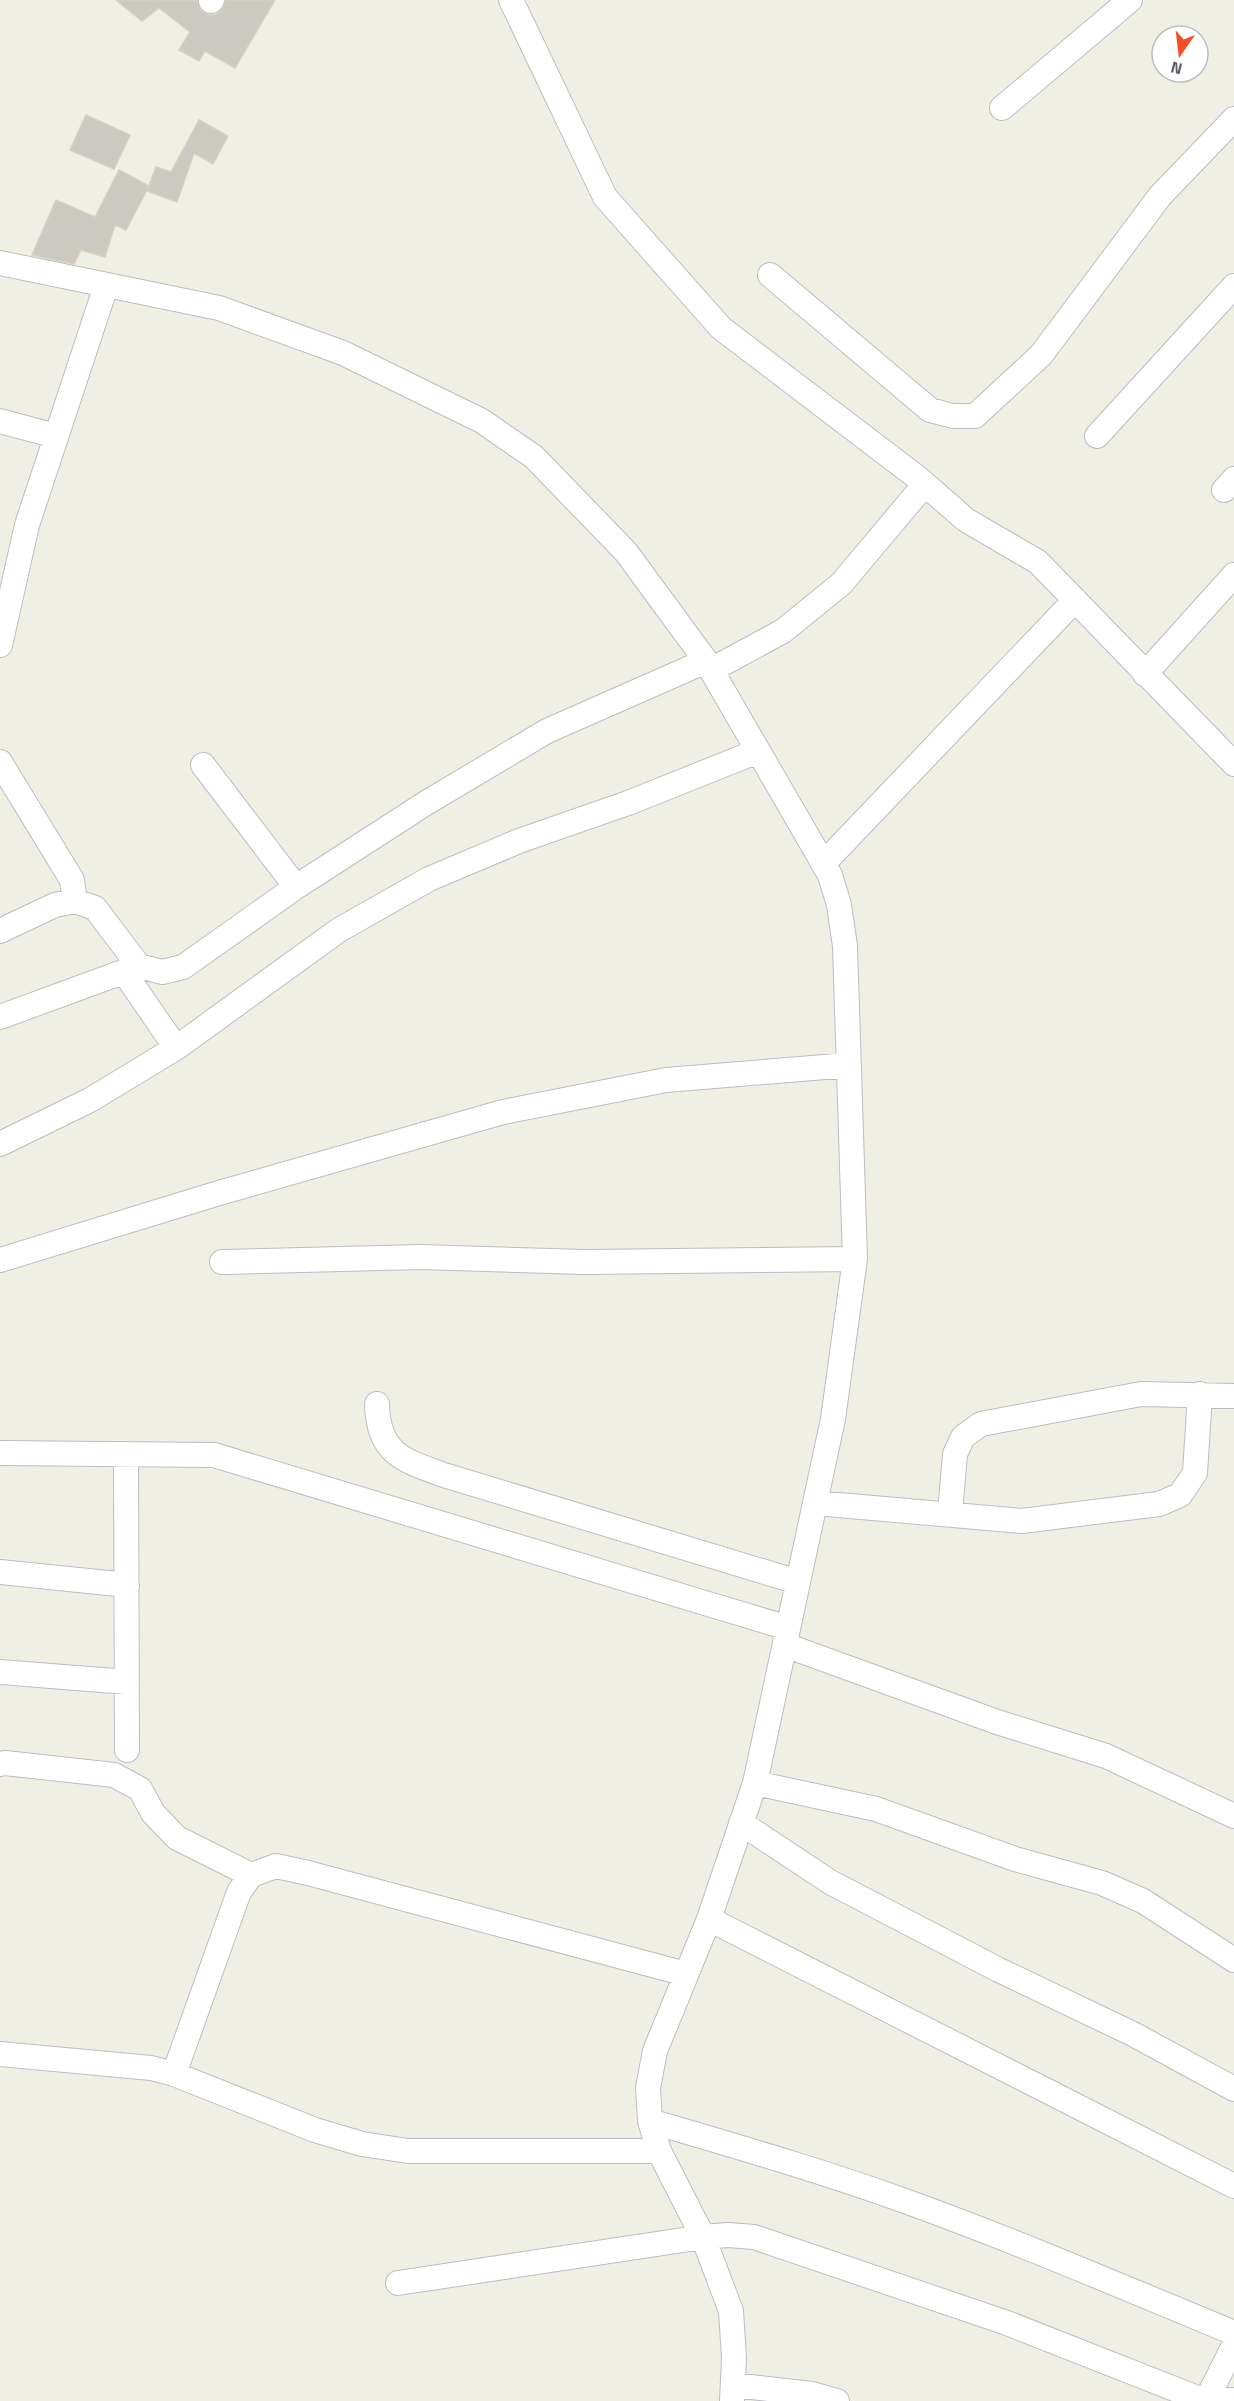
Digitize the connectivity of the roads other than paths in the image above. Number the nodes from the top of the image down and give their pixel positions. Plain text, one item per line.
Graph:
1 (1130, 0) edge
2 (517, 2) edge
3 (1002, 108) dead end
4 (1234, 118) edge
5 (0, 263) edge
6 (770, 275) dead end
7 (106, 286) junction
8 (1234, 286) edge
9 (0, 421) edge
10 (56, 436) junction
11 (1097, 436) dead end
12 (925, 484) junction
13 (1234, 575) edge
14 (1075, 600) junction
15 (0, 645) edge
16 (709, 665) junction
17 (1145, 674) junction
18 (758, 751) junction
19 (1230, 751) edge
20 (0, 762) edge
21 (203, 765) dead end
22 (823, 864) junction
23 (296, 886) junction
24 (75, 902) junction
25 (0, 931) edge
26 (131, 969) junction
27 (0, 1017) edge
28 (176, 1048) junction
29 (849, 1065) junction
30 (0, 1143) edge
31 (855, 1259) junction
32 (0, 1260) edge
33 (222, 1262) dead end
34 (1200, 1394) junction
35 (1234, 1396) edge
36 (377, 1404) dead end
37 (0, 1453) edge
38 (126, 1454) junction
39 (816, 1503) junction
40 (950, 1513) junction
41 (0, 1572) edge
42 (798, 1582) junction
43 (127, 1585) junction
44 (786, 1637) junction
45 (0, 1672) edge
46 (127, 1682) junction
47 (127, 1750) dead end
48 (0, 1764) edge
49 (755, 1783) junction
50 (1234, 1816) edge
51 (741, 1823) junction
52 (251, 1875) junction
53 (709, 1919) junction
54 (1234, 1960) edge
55 (686, 1974) junction
56 (0, 2054) edge
57 (174, 2074) junction
58 (1234, 2089) edge
59 (650, 2121) junction
60 (659, 2151) junction
61 (1234, 2186) edge
62 (703, 2237) junction
63 (398, 2283) dead end
64 (1234, 2333) edge
65 (1234, 2345) edge
66 (733, 2393) edge
67 (1234, 2400) edge
68 (837, 2401) edge
69 (1205, 2401) edge
70 (1211, 2401) edge

1 - 3 street
2 - 12 street
4 - 6 street
5 - 7 street
7 - 10 street
7 - 16 street
8 - 11 street
9 - 10 street
10 - 15 street
12 - 14 street
12 - 16 street
13 - 17 street
14 - 17 street
14 - 22 street
16 - 18 street
16 - 23 street
17 - 19 street
18 - 22 street
18 - 28 street
20 - 24 street
21 - 23 street
22 - 29 street
23 - 26 street
24 - 25 street
24 - 26 street
26 - 27 street
26 - 28 street
28 - 30 street
29 - 31 street
29 - 32 street
31 - 33 street
31 - 39 street
34 - 35 street
34 - 40 street
34 - 40 street
36 - 42 street
37 - 38 street
38 - 43 street
38 - 44 street
39 - 40 street
39 - 42 street
41 - 43 street
42 - 44 street
43 - 46 street
44 - 49 street
44 - 50 street
45 - 46 street
46 - 47 street
48 - 52 street
49 - 51 street
49 - 54 street
51 - 53 street
51 - 58 street
52 - 55 street
52 - 57 street
53 - 55 street
53 - 61 street
55 - 59 street
56 - 57 street
57 - 60 street
59 - 60 street
59 - 64 street
60 - 62 street
62 - 63 street
62 - 66 street
62 - 69 street
65 - 69 street
66 - 68 street
67 - 70 street

